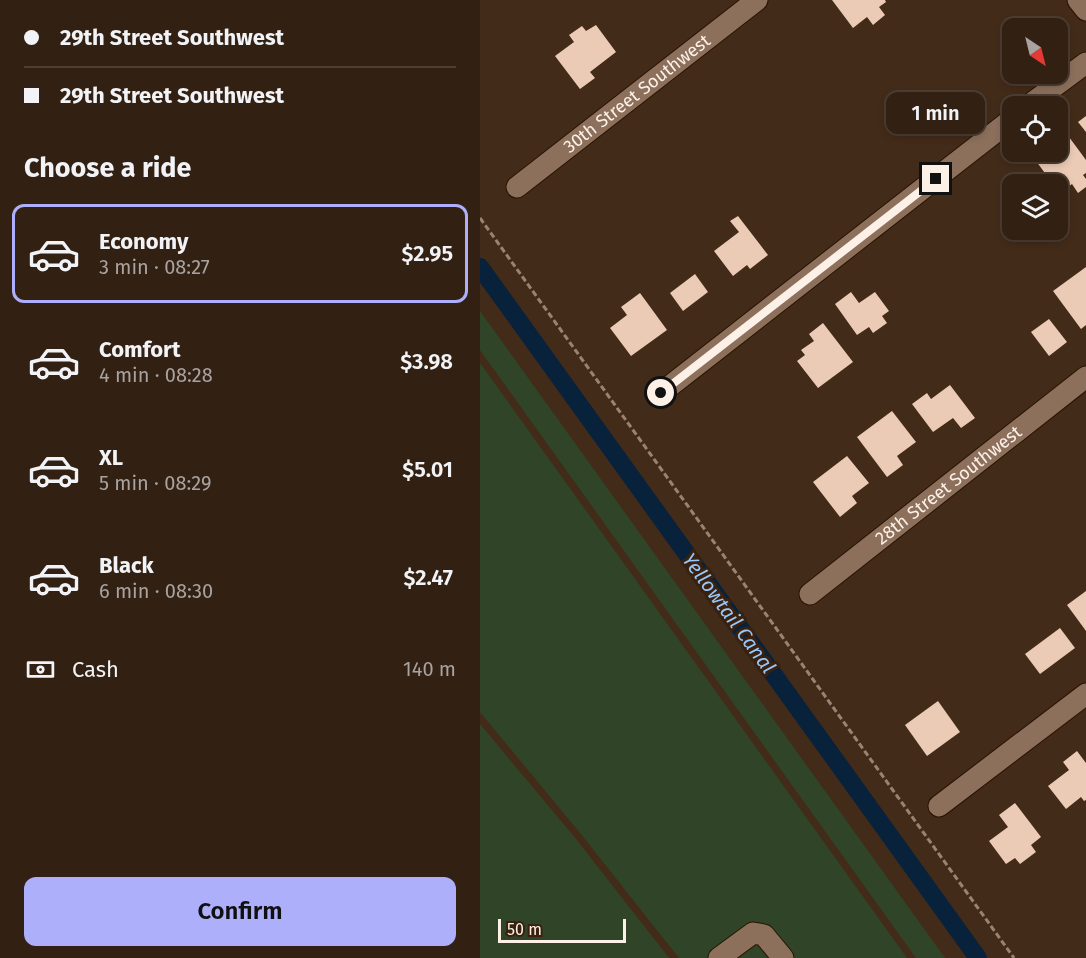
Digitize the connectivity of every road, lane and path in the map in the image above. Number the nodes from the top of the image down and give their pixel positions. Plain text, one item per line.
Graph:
1 (757, 0) edge
2 (1078, 0) edge
3 (1086, 10) edge
4 (1086, 63) edge
5 (1041, 96) edge
6 (1002, 127) edge
7 (517, 188) dead end
8 (480, 218) edge
9 (1086, 377) edge
10 (661, 393) dead end
11 (810, 594) dead end
12 (1086, 694) edge
13 (939, 806) dead end
14 (719, 958) edge
15 (783, 958) edge
16 (1014, 958) edge

1 - 7 street, 30th Street Southwest
2 - 3 street
4 - 5 street
6 - 10 street
8 - 16 path
9 - 11 street, 28th Street Southwest
12 - 13 street
14 - 15 street

